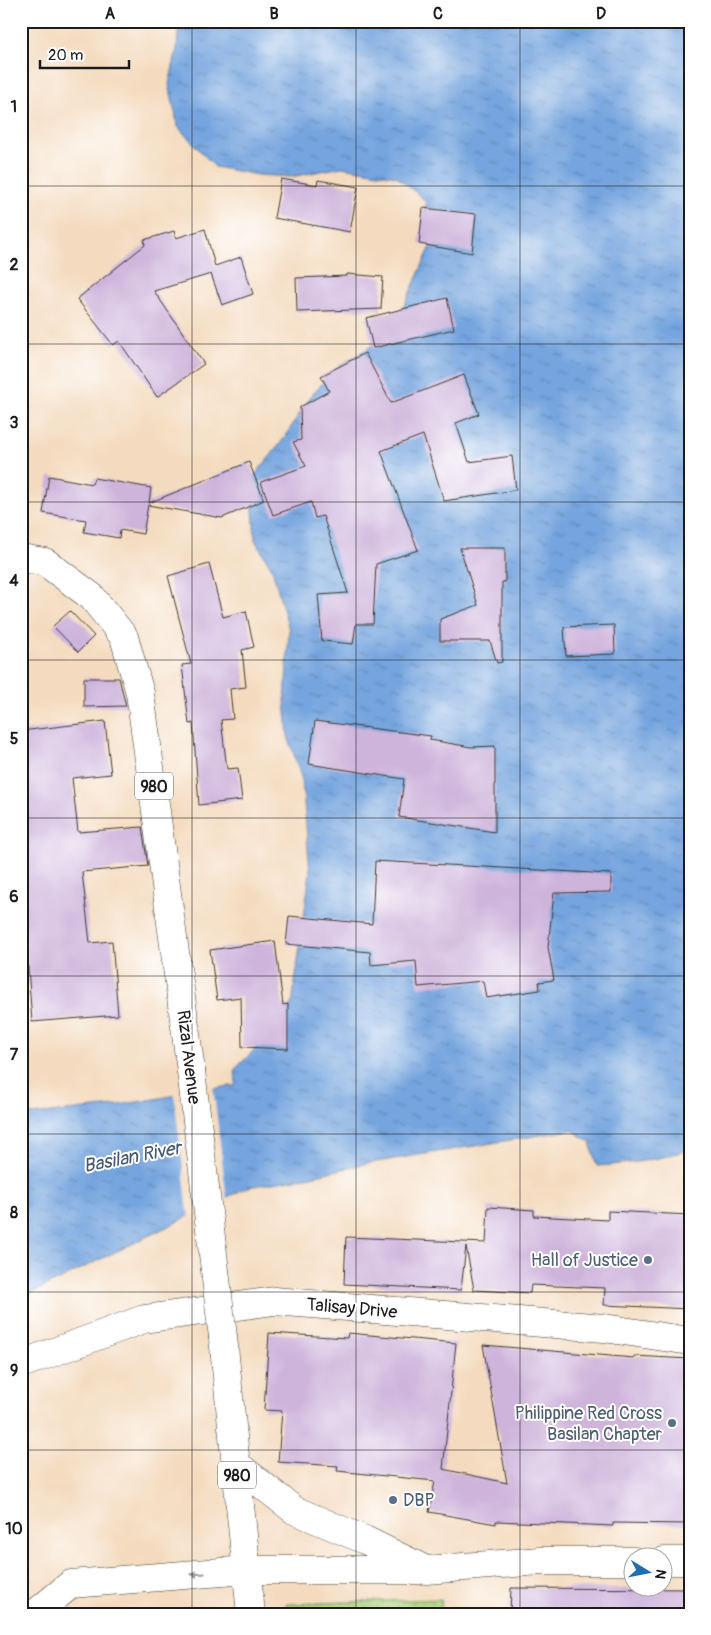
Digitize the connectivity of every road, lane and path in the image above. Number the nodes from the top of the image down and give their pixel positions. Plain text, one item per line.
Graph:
1 (21, 558) edge
2 (690, 1341) edge
3 (21, 1364) edge
4 (236, 1464) junction
5 (624, 1561) edge
6 (674, 1561) edge
7 (690, 1562) edge
8 (247, 1570) junction
9 (426, 1570) junction
10 (36, 1614) edge
11 (251, 1614) edge

1 - 4 street, Rizal Avenue / 980, bridge
2 - 3 street, Talisay Drive
4 - 8 street, Rizal Avenue / 980
4 - 9 street
5 - 9 street
6 - 7 street
8 - 9 street
8 -> 10 street
8 - 11 street, Rizal Avenue / 980

